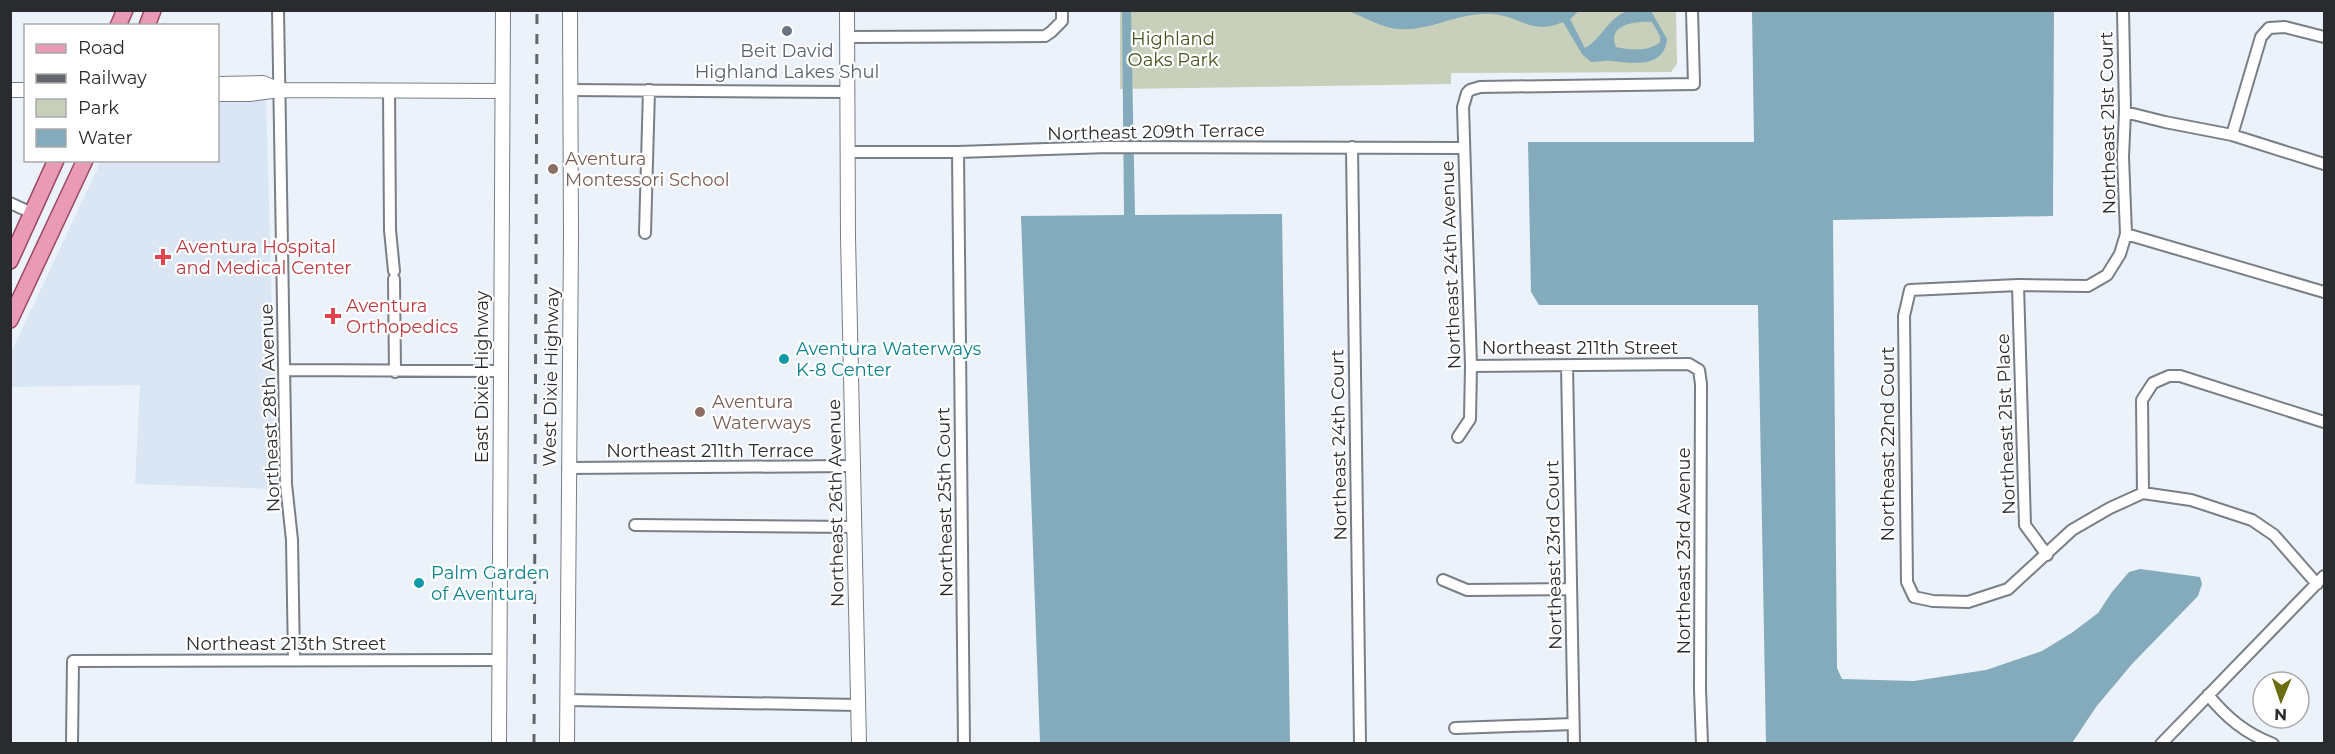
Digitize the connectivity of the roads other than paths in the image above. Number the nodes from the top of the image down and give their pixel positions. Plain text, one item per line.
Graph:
1 (125, 10) edge
2 (278, 10) edge
3 (503, 10) edge
4 (570, 10) edge
5 (847, 10) edge
6 (1062, 10) edge
7 (1692, 10) edge
8 (2123, 10) edge
9 (119, 24) edge
10 (848, 37) junction
11 (2325, 38) edge
12 (219, 84) edge
13 (279, 90) junction
14 (389, 90) junction
15 (570, 90) junction
16 (649, 90) junction
17 (502, 91) junction
18 (848, 92) junction
19 (219, 94) edge
20 (2125, 112) junction
21 (2232, 135) junction
22 (1352, 147) junction
23 (1464, 148) junction
24 (849, 152) junction
25 (958, 152) junction
26 (55, 162) edge
27 (84, 162) edge
28 (2325, 164) edge
29 (10, 203) edge
30 (32, 213) junction
31 (645, 233) dead end
32 (2126, 234) junction
33 (10, 261) edge
34 (2018, 285) junction
35 (2325, 292) edge
36 (10, 320) edge
37 (1689, 364) joint
38 (1472, 366) junction
39 (1567, 366) junction
40 (284, 370) junction
41 (499, 371) junction
42 (395, 372) junction
43 (2325, 422) edge
44 (1458, 437) dead end
45 (853, 466) junction
46 (568, 468) junction
47 (2143, 493) junction
48 (635, 525) dead end
49 (855, 528) junction
50 (2047, 555) junction
51 (1443, 580) dead end
52 (2321, 580) edge
53 (1571, 589) junction
54 (294, 660) junction
55 (499, 660) junction
56 (2208, 696) junction
57 (567, 700) junction
58 (858, 705) junction
59 (1573, 724) junction
60 (1455, 728) dead end
61 (72, 744) edge
62 (499, 744) edge
63 (567, 744) edge
64 (859, 744) edge
65 (964, 744) edge
66 (1360, 744) edge
67 (1574, 744) edge
68 (1702, 744) edge
69 (2161, 744) edge
70 (2272, 744) edge

1 - 9 main road
2 - 13 street, Northeast 28th Avenue
3 - 17 street, East Dixie Highway
4 - 15 street, West Dixie Highway
5 - 10 street, Northeast 26th Avenue
6 - 10 street
7 - 23 street, Northeast 24th Avenue
8 - 20 street, Northeast 21st Court
10 - 18 street, Northeast 26th Avenue
11 - 21 street
12 - 13 street
13 - 14 street
13 - 19 street
13 - 40 street, Northeast 28th Avenue
14 - 17 street
14 - 42 street
15 - 16 street
15 - 46 street, West Dixie Highway
16 - 18 street
16 - 31 street
17 - 41 street, East Dixie Highway
18 - 24 street, Northeast 26th Avenue
20 - 21 street
20 - 32 street, Northeast 21st Court
21 - 28 street
22 - 23 street, Northeast 209th Terrace
22 - 25 street, Northeast 209th Terrace
22 - 66 street, Northeast 24th Court
23 - 38 street, Northeast 24th Avenue
24 - 25 street, Northeast 209th Terrace
24 - 45 street, Northeast 26th Avenue
25 - 65 street, Northeast 25th Court
26 - 30 main road
27 - 36 main road
29 - 30 street
30 - 33 main road
32 - 34 street
32 - 35 street
34 - 50 street, Northeast 21st Place
34 - 50 street, Northeast 22nd Court
37 - 39 street, Northeast 211th Street
37 - 68 street, Northeast 23rd Avenue
38 - 39 street, Northeast 211th Street
38 - 44 street, Northeast 24th Avenue
39 - 53 street, Northeast 23rd Court
40 - 42 street
40 - 54 street, Northeast 28th Avenue
41 - 42 street
41 - 55 street, East Dixie Highway
43 - 47 street
45 - 46 street, Northeast 211th Terrace
45 - 49 street, Northeast 26th Avenue
46 - 57 street, West Dixie Highway
47 - 50 street
47 - 52 street
48 - 49 street
49 - 58 street, Northeast 26th Avenue
51 - 53 street
52 - 56 street
53 - 59 street, Northeast 23rd Court
54 - 55 street, Northeast 213th Street
54 - 61 street, Northeast 213th Street
55 - 62 street, East Dixie Highway
56 - 69 street
56 - 70 street
57 - 58 street
57 - 63 street, West Dixie Highway
58 - 64 street, Northeast 26th Avenue
59 - 60 street
59 - 67 street, Northeast 23rd Court

